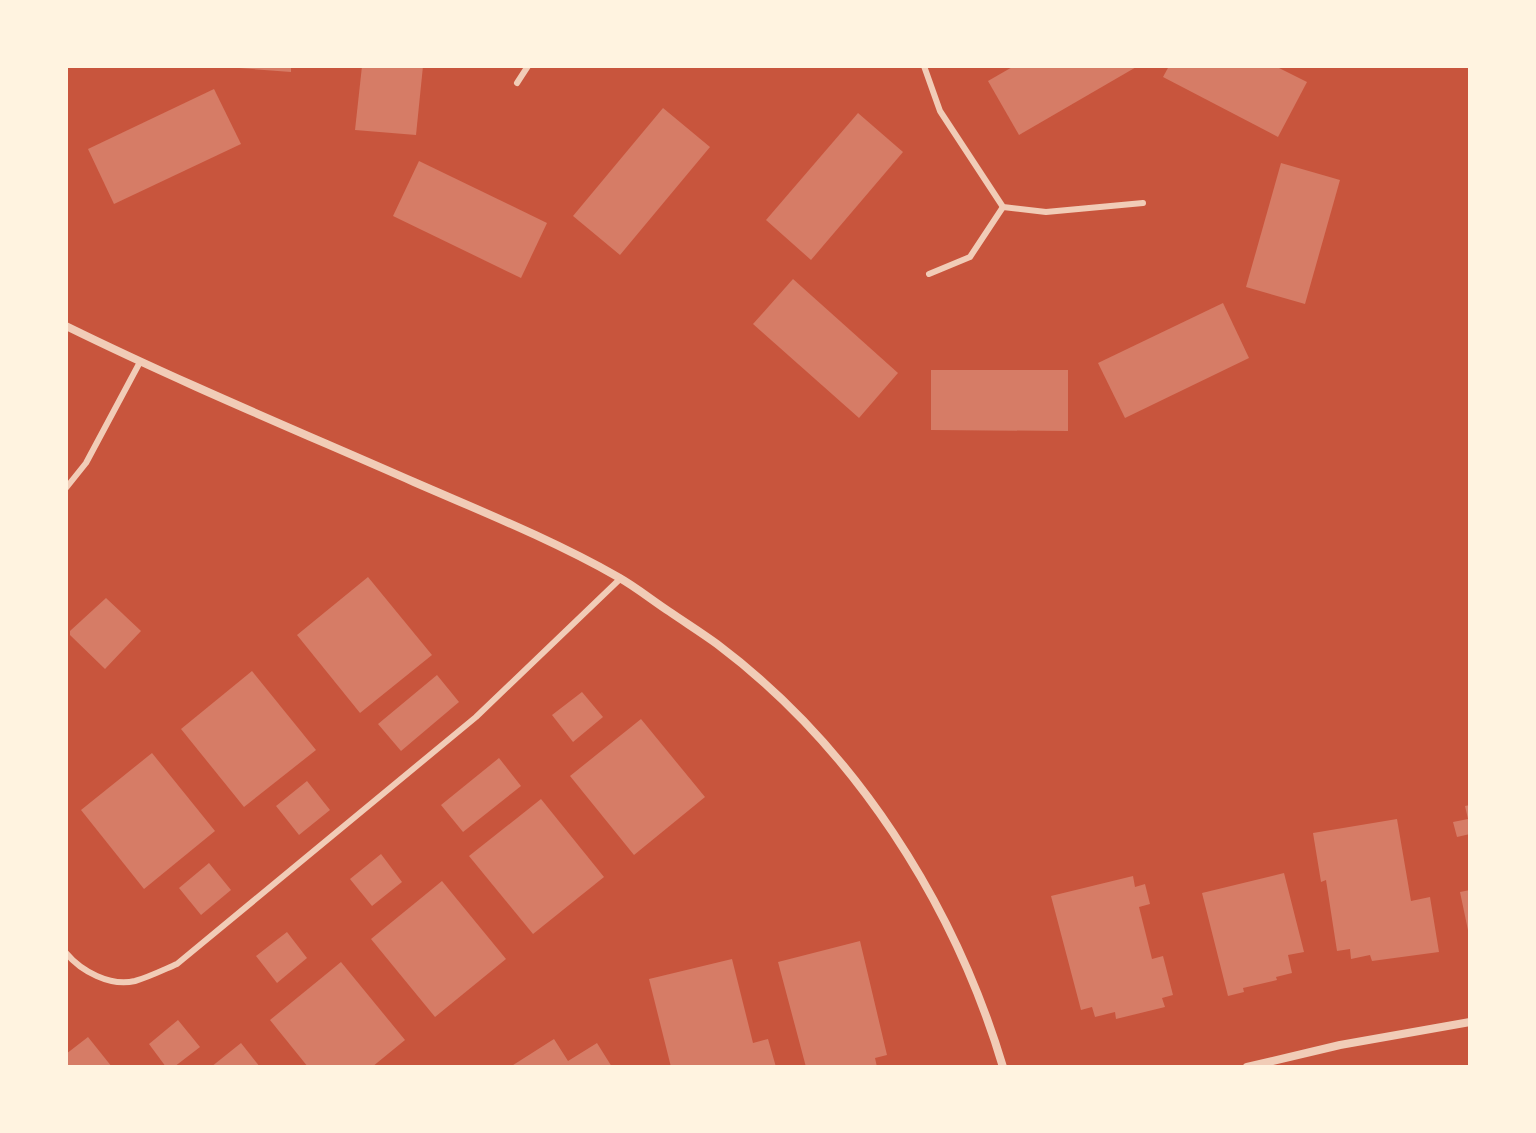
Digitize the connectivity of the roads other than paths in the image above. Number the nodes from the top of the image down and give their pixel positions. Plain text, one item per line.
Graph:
1 (528, 66) edge
2 (924, 66) edge
3 (517, 83) dead end
4 (1143, 203) dead end
5 (1003, 207) junction
6 (929, 274) dead end
7 (66, 326) edge
8 (140, 362) junction
9 (66, 488) edge
10 (621, 578) junction
11 (66, 953) edge
12 (1470, 1022) edge
13 (1003, 1067) edge
14 (1247, 1067) edge

1 - 3 lane
2 - 5 lane
4 - 5 lane
5 - 6 lane
7 - 8 street
8 - 9 lane
8 - 10 street
10 - 11 lane
10 - 13 street
12 - 14 street

